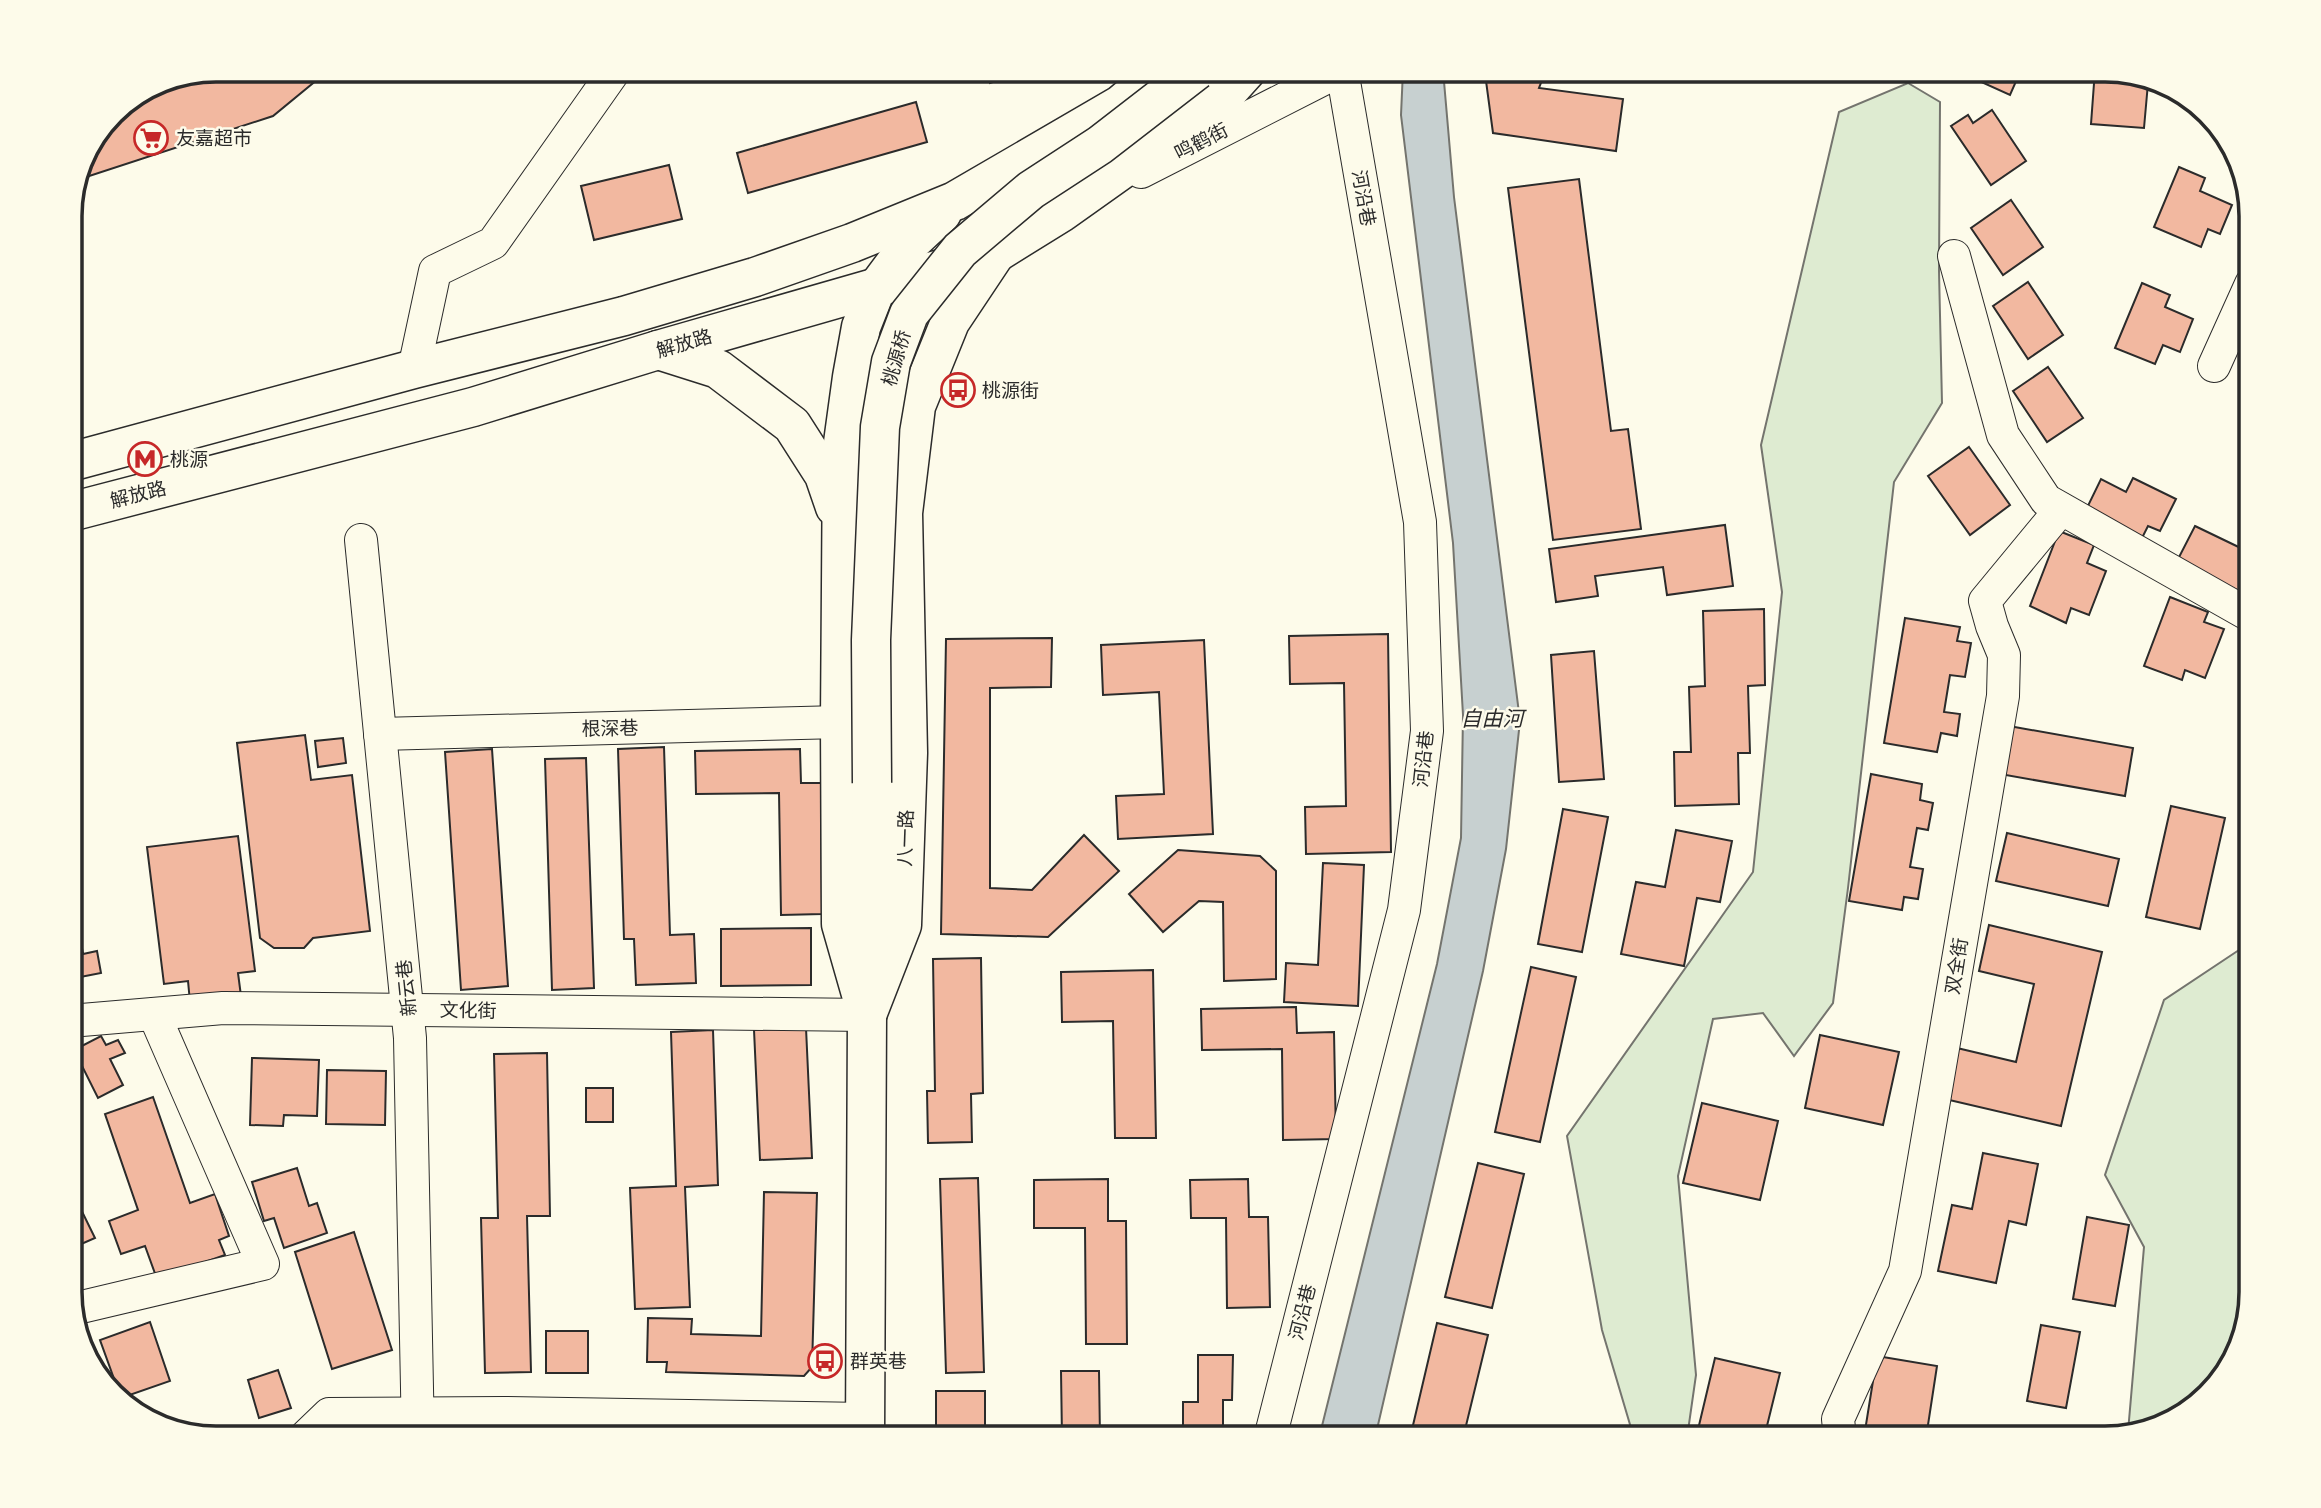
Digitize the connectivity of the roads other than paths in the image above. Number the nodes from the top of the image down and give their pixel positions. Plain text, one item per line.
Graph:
1 (607, 82) edge
2 (1148, 82) edge
3 (1181, 82) edge
4 (1236, 82) edge
5 (1317, 82) edge
6 (1343, 82) edge
7 (955, 201) junction
8 (1062, 212) junction
9 (996, 253) junction
10 (1954, 256) dead end
11 (755, 276) junction
12 (876, 289) junction
13 (2239, 311) edge
14 (658, 350) junction
15 (2214, 366) dead end
16 (414, 369) junction
17 (83, 459) edge
18 (83, 509) edge
19 (2062, 509) junction
20 (903, 513) junction
21 (842, 529) junction
22 (361, 540) dead end
23 (2239, 609) edge
24 (839, 722) junction
25 (380, 734) junction
26 (408, 1009) junction
27 (154, 1014) junction
28 (867, 1015) junction
29 (83, 1020) edge
30 (83, 1298) edge
31 (316, 1426) edge
32 (418, 1426) edge
33 (865, 1426) edge
34 (1273, 1426) edge
35 (1839, 1426) edge

1 - 16 street
2 - 7 main road
3 - 28 main road, 桃源桥, bridge
4 - 8 main road, 解放路
5 - 8 street, 鸣鹤街
6 - 34 street, 河沿巷
7 - 11 main road
7 - 12 main road
8 - 9 main road, 解放路
9 - 12 main road, 解放路
9 - 20 main road, 八一路
10 - 19 street
11 - 12 main road
11 - 16 main road
12 - 14 main road, 解放路
12 - 20 main road
12 - 21 main road
13 - 15 street
14 - 18 main road, 解放路
14 - 21 main road
16 - 17 main road
19 - 23 street
19 - 35 street, 双全街
20 - 28 main road, 八一路
21 - 24 main road
22 - 25 street, 新云巷
24 - 25 street, 根深巷
24 - 28 main road
25 - 26 street, 新云巷
26 - 27 street, 文化街
26 - 28 street, 文化街
26 - 32 street, 新云巷
27 - 29 street, 文化街
27 - 30 street
28 - 33 main road, 八一路
31 - 32 street

